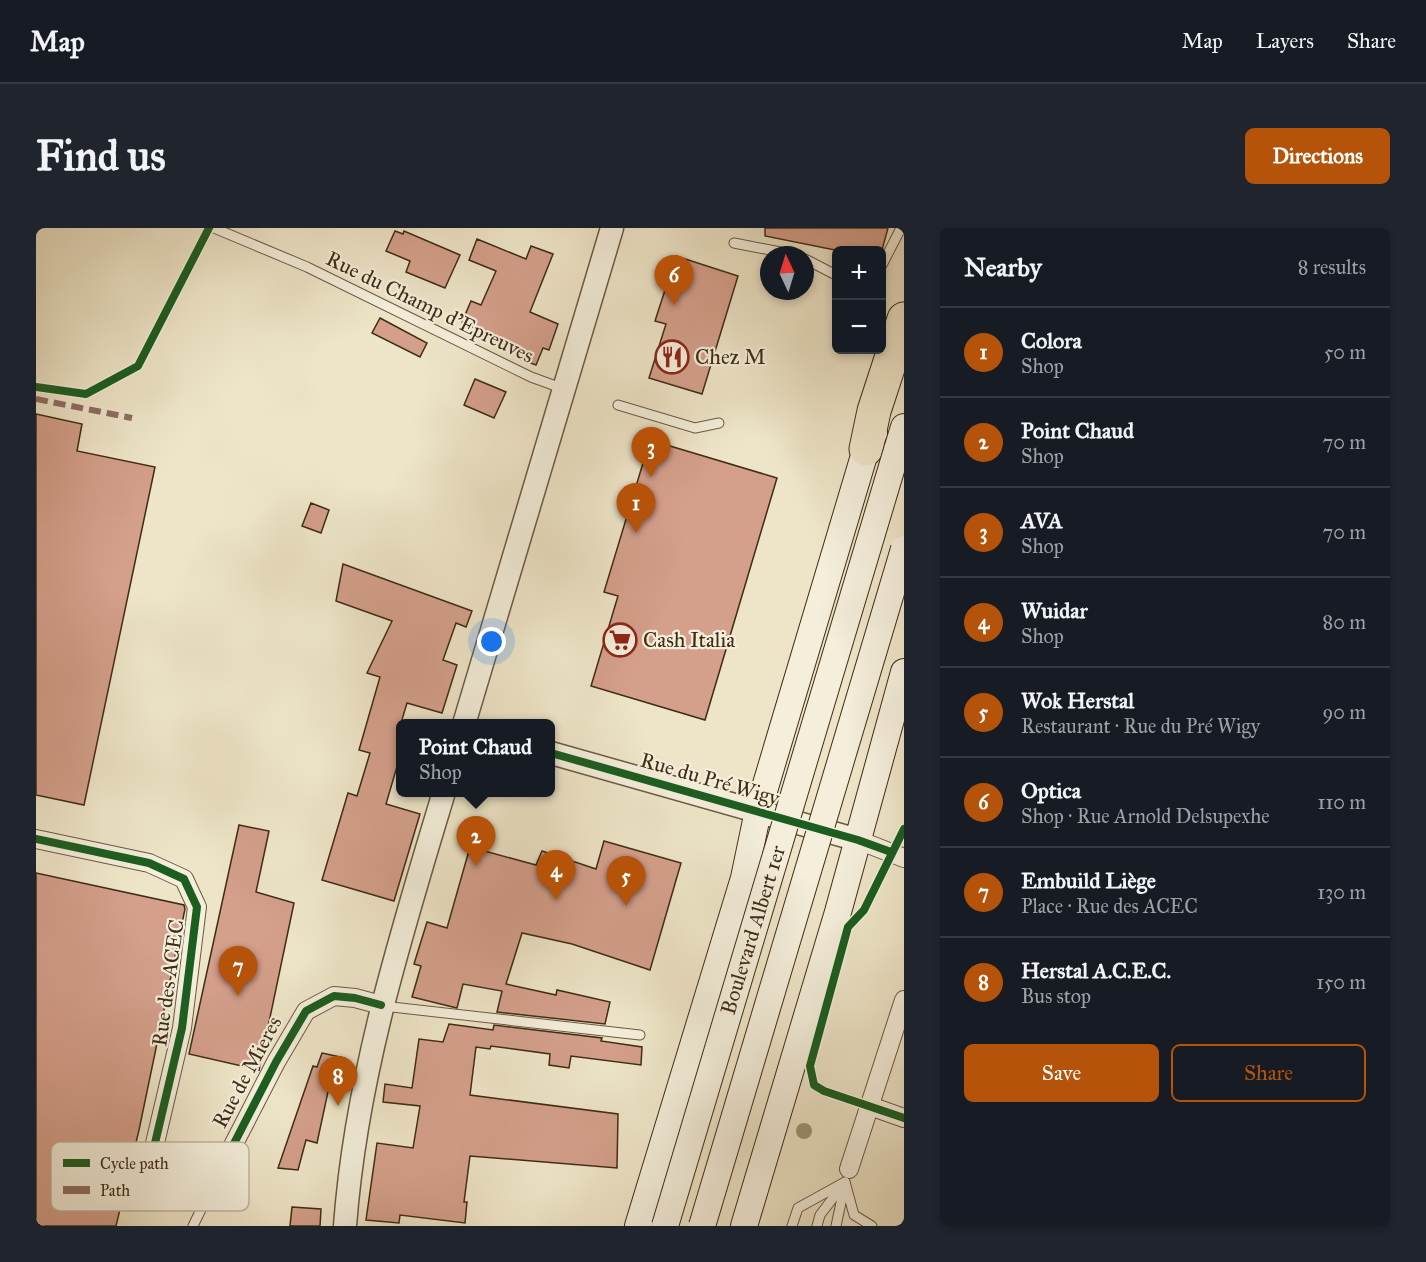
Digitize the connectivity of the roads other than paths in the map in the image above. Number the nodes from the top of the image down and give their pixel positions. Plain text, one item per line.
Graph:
1 (214, 228) edge
2 (612, 228) edge
3 (901, 228) edge
4 (734, 243) dead end
5 (760, 248) edge
6 (886, 257) edge
7 (814, 264) edge
8 (832, 272) edge
9 (904, 319) edge
10 (904, 364) edge
11 (564, 389) junction
12 (618, 405) dead end
13 (719, 423) dead end
14 (889, 442) edge
15 (904, 549) edge
16 (904, 672) edge
17 (465, 719) edge
18 (555, 754) edge
19 (443, 797) edge
20 (758, 811) junction
21 (36, 839) edge
22 (858, 840) junction
23 (904, 858) edge
24 (904, 1000) edge
25 (381, 1005) junction
26 (640, 1035) dead end
27 (870, 1106) junction
28 (904, 1118) edge
29 (155, 1142) edge
30 (235, 1142) edge
31 (847, 1175) junction
32 (200, 1211) edge
33 (193, 1226) edge
34 (345, 1226) edge
35 (638, 1226) edge
36 (665, 1226) edge
37 (702, 1226) edge
38 (744, 1226) edge
39 (792, 1226) edge
40 (817, 1226) edge
41 (836, 1226) edge
42 (843, 1226) edge
43 (872, 1226) edge

1 - 11 lane, Rue du Champ d'Epreuves
2 - 11 street
3 - 6 lane
4 - 5 lane
7 - 8 lane
9 - 14 highway
10 - 14 main road
11 - 17 street
12 - 13 lane
14 - 20 main road
14 - 36 main road, Boulevard Albert 1er, bridge
15 - 37 main road, Boulevard Albert 1er, bridge
16 - 22 main road
18 - 20 street, Rue du Pré Wigy
19 - 25 street
20 - 22 street, Rue du Pré Wigy
20 - 35 main road
21 - 29 street, Rue des ACEC
22 - 23 street
22 - 38 main road
24 - 27 street
25 - 26 lane
25 - 30 street, Rue de Mieres
25 - 34 street
27 - 28 street
27 - 31 street
31 - 39 lane
31 - 40 lane
31 - 41 lane
31 - 42 lane
31 - 43 lane
32 - 33 lane, Rue de Mieres

